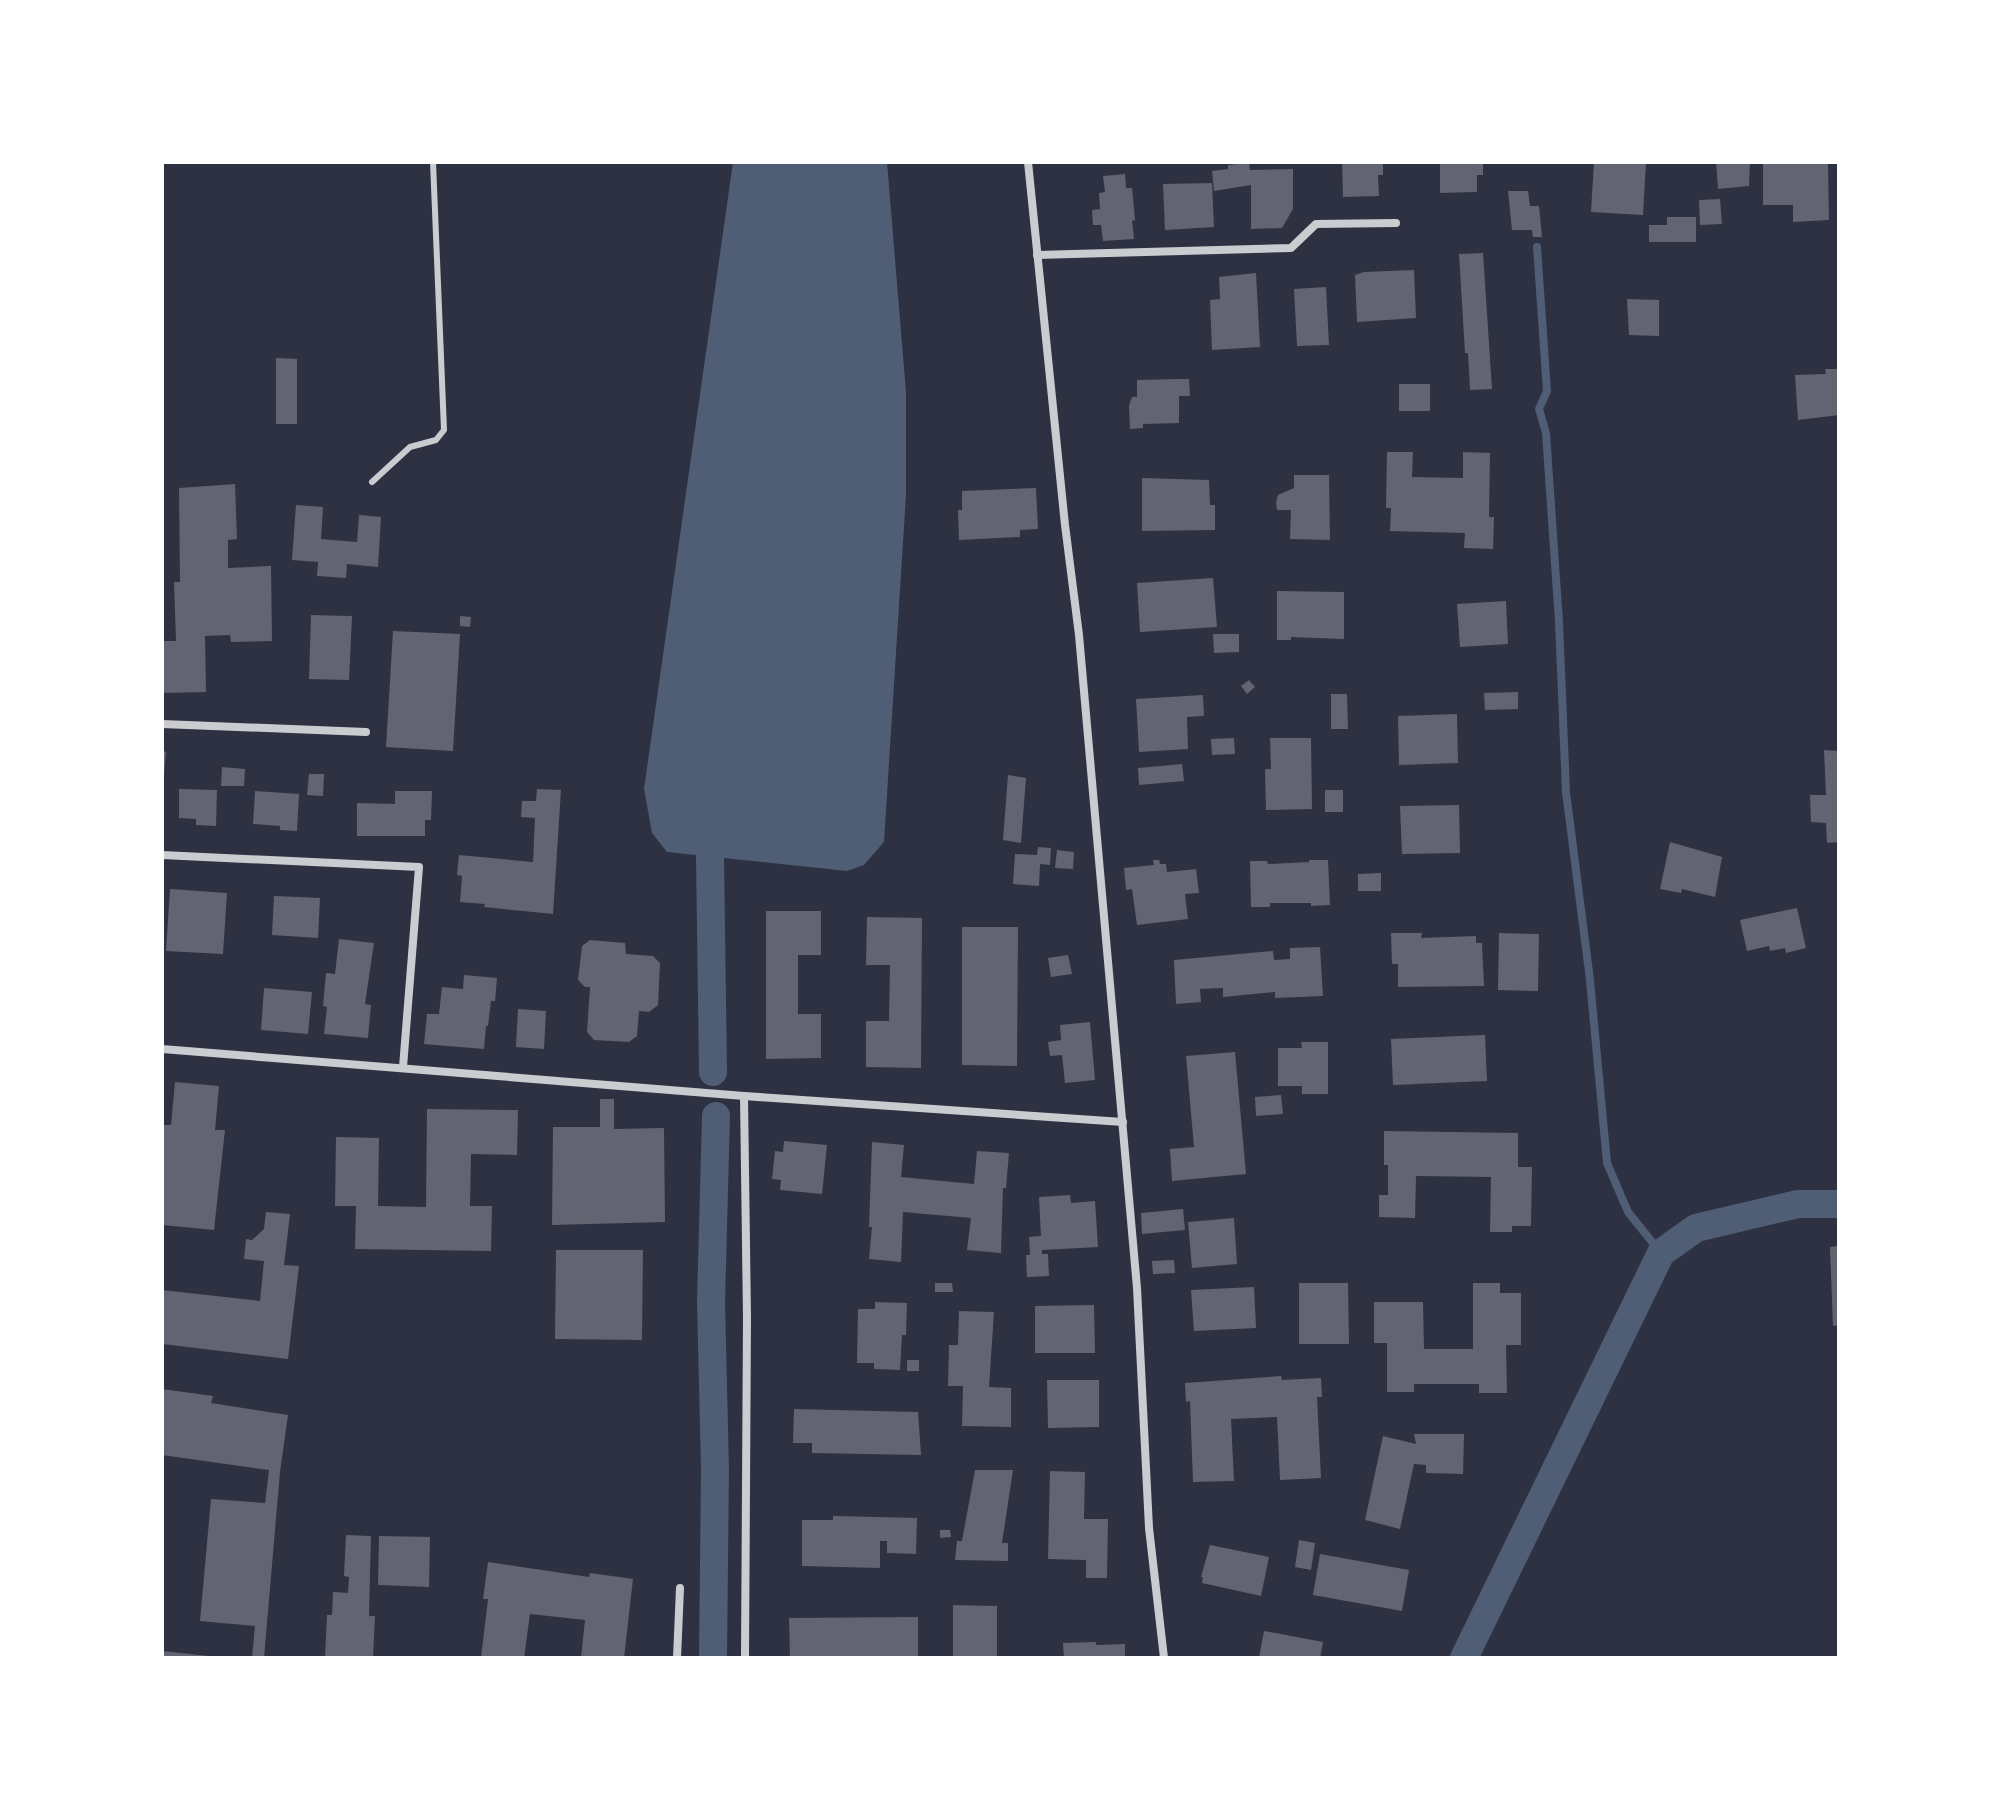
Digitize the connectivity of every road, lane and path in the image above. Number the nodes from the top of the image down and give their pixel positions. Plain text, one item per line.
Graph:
1 (433, 162) edge
2 (1028, 162) edge
3 (1396, 223) dead end
4 (1037, 255) junction
5 (372, 482) dead end
6 (162, 724) edge
7 (366, 732) dead end
8 (162, 855) edge
9 (162, 1049) edge
10 (403, 1067) junction
11 (744, 1096) junction
12 (1123, 1122) junction
13 (680, 1588) dead end
14 (677, 1658) edge
15 (745, 1658) edge
16 (1164, 1658) edge

1 - 5 lane
2 - 4 street
3 - 4 street
4 - 12 street
6 - 7 street
8 - 10 street
9 - 10 street
10 - 11 street
11 - 12 street
11 - 15 street
12 - 16 street
13 - 14 street

